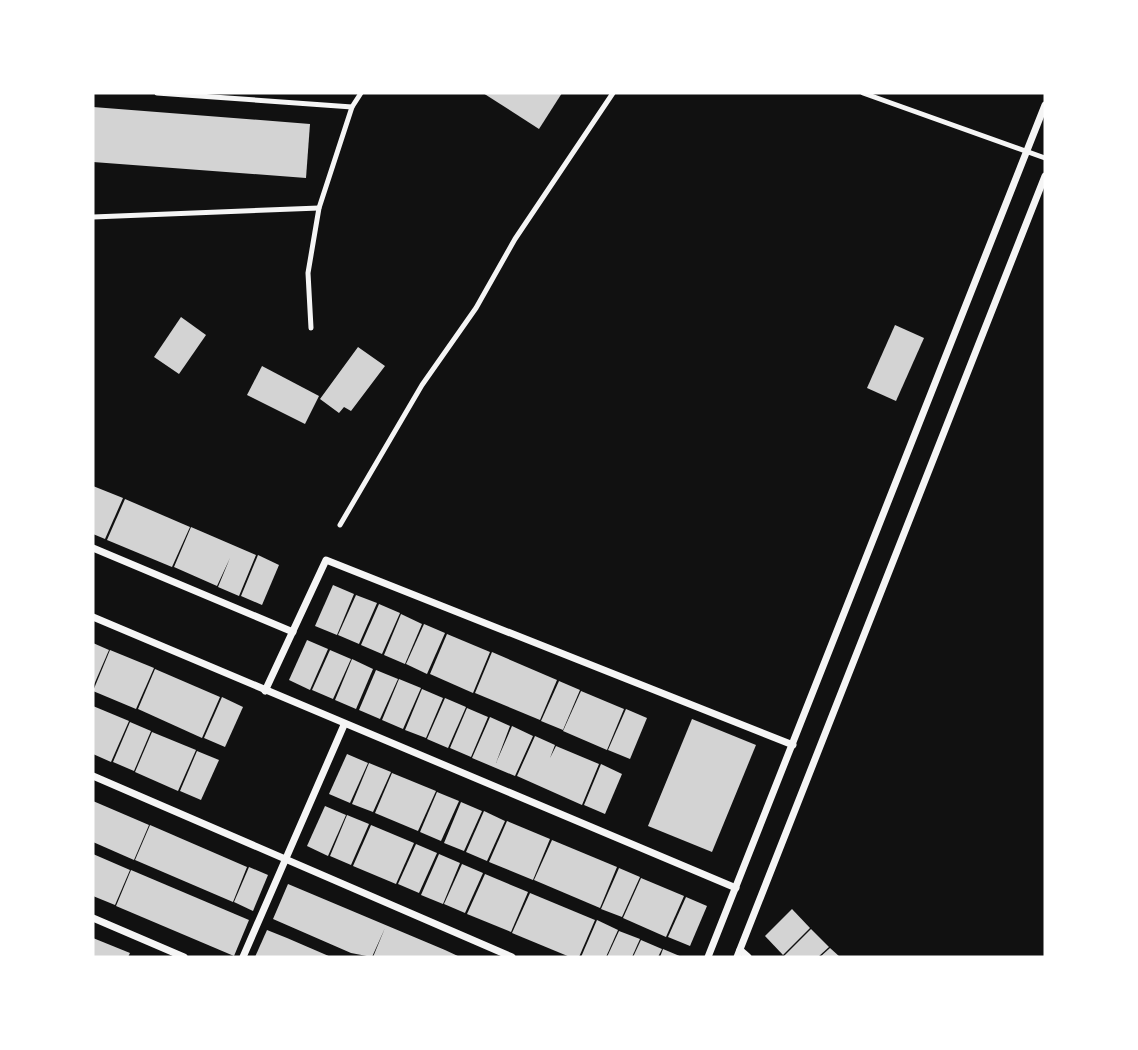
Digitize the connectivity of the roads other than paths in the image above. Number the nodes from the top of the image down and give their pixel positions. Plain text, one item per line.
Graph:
1 (157, 93) edge
2 (361, 93) edge
3 (613, 93) edge
4 (863, 93) edge
5 (1045, 105) edge
6 (352, 107) junction
7 (1027, 151) junction
8 (1045, 158) edge
9 (1045, 176) edge
10 (319, 208) junction
11 (93, 217) edge
12 (311, 328) dead end
13 (340, 525) dead end
14 (93, 548) edge
15 (93, 617) edge
16 (293, 632) junction
17 (265, 691) junction
18 (344, 725) junction
19 (793, 745) junction
20 (93, 775) edge
21 (284, 858) junction
22 (736, 888) junction
23 (93, 918) edge
24 (739, 954) edge
25 (184, 957) edge
26 (243, 957) edge
27 (512, 957) edge
28 (708, 957) edge
29 (748, 957) edge

1 - 6 lane
2 - 6 lane
3 - 13 lane
4 - 7 lane
5 - 7 street
6 - 10 lane
7 - 8 lane
7 - 19 street
9 - 24 street
10 - 11 lane
10 - 12 lane
14 - 16 street
15 - 17 street
16 - 17 street
16 - 19 street
17 - 18 street
18 - 21 street
18 - 22 street
19 - 22 street
20 - 21 street
21 - 26 street
21 - 27 street
22 - 28 street
23 - 25 street
24 - 29 street

